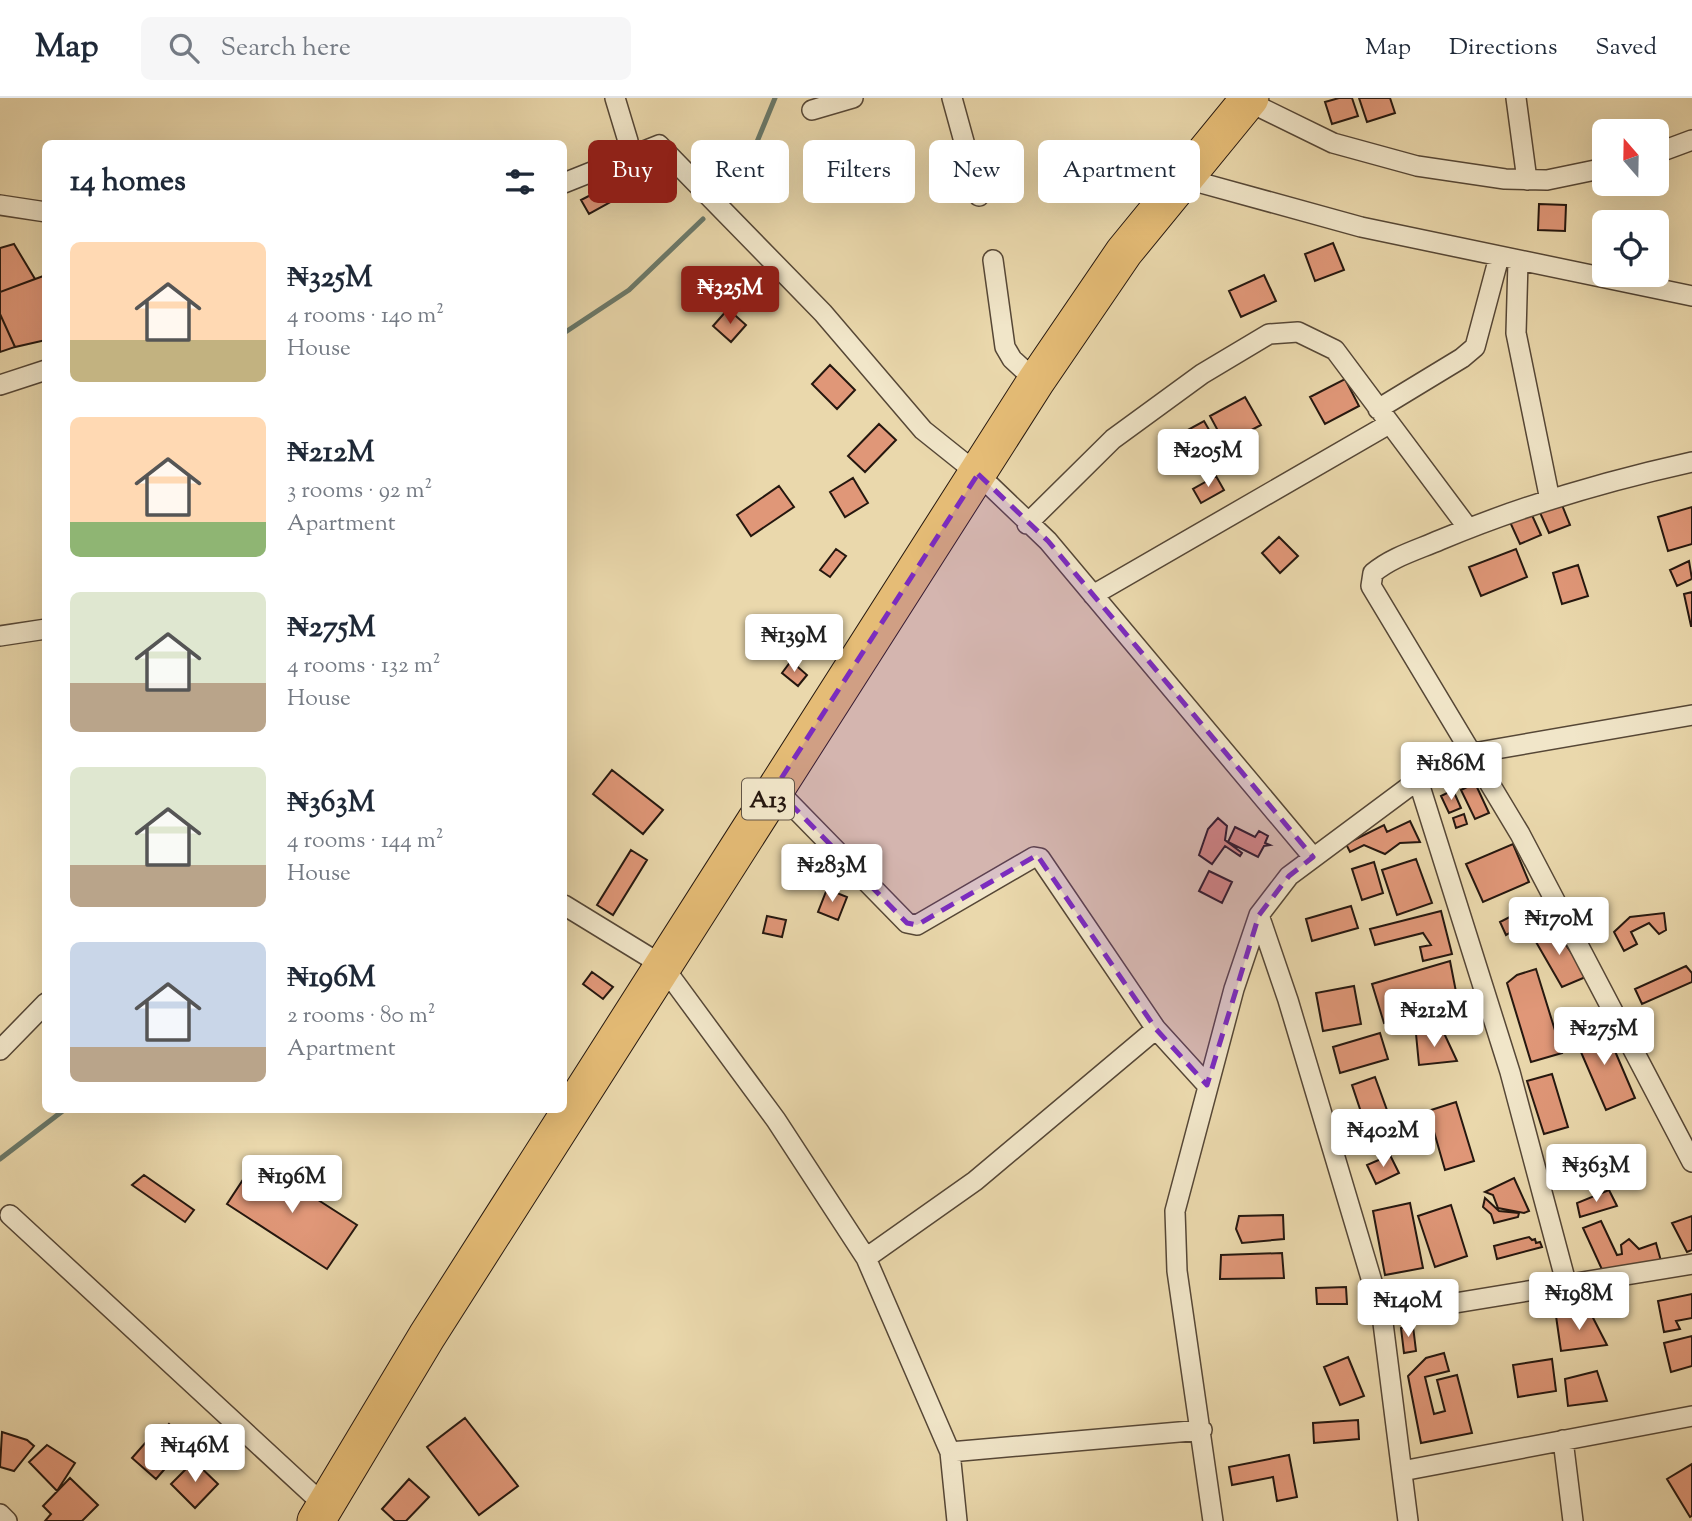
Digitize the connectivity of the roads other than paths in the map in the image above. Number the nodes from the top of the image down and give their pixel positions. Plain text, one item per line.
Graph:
1 (615, 98) edge
2 (853, 98) edge
3 (953, 98) edge
4 (1516, 98) edge
5 (1246, 99) edge
6 (812, 110) dead end
7 (628, 140) edge
8 (964, 140) edge
9 (1692, 140) edge
10 (1670, 148) edge
11 (1200, 157) edge
12 (677, 164) edge
13 (1592, 171) edge
14 (588, 173) edge
15 (1527, 180) junction
16 (567, 182) edge
17 (1200, 183) edge
18 (1163, 203) edge
19 (0, 205) edge
20 (42, 211) edge
21 (1508, 259) junction
22 (993, 260) dead end
23 (1692, 296) edge
24 (42, 371) edge
25 (1036, 381) junction
26 (0, 385) edge
27 (1384, 417) junction
28 (1692, 462) edge
29 (978, 474) junction
30 (1550, 500) junction
31 (1027, 524) junction
32 (1468, 528) junction
33 (1093, 595) junction
34 (42, 630) edge
35 (0, 636) edge
36 (1692, 715) edge
37 (1473, 753) junction
38 (1418, 780) junction
39 (775, 788) junction
40 (1313, 857) junction
41 (567, 907) edge
42 (1259, 915) junction
43 (662, 965) junction
44 (42, 1007) edge
45 (1156, 1030) junction
46 (0, 1050) edge
47 (1207, 1085) junction
48 (1692, 1162) edge
49 (10, 1215) dead end
50 (866, 1258) junction
51 (1692, 1264) edge
52 (1567, 1286) junction
53 (1382, 1315) junction
54 (1692, 1416) edge
55 (1202, 1430) junction
56 (1563, 1440) junction
57 (950, 1452) junction
58 (1402, 1471) junction
59 (320, 1513) edge
60 (0, 1514) edge
61 (7, 1521) edge
62 (957, 1521) edge
63 (1213, 1521) edge
64 (1408, 1521) edge
65 (1573, 1521) edge

1 - 7 street
2 - 6 street
3 - 8 street
4 - 15 street
5 - 11 highway, A13
5 - 15 street
9 - 10 street
12 - 29 street
13 - 15 street
14 - 16 street
17 - 21 street
18 - 25 highway, A13
19 - 20 street
21 - 23 street
21 - 27 street
21 - 30 street
22 - 25 street
24 - 26 street
25 - 29 highway, A13
27 - 31 street
27 - 32 street
27 - 33 street
28 - 30 street
29 - 31 street
29 - 39 highway, A13
30 - 32 street
31 - 33 street
32 - 37 street
33 - 40 street
34 - 35 street
36 - 37 street
37 - 38 street
37 - 48 street
38 - 40 street
38 - 52 street
39 - 43 highway, A13
39 - 45 street
40 - 42 street
41 - 43 street
42 - 47 street
42 - 53 street
43 - 50 street
43 - 59 highway, A13
44 - 46 street
45 - 47 street
45 - 50 street
47 - 55 street
49 - 59 street
50 - 57 street
51 - 52 street
52 - 53 street
53 - 58 street
54 - 56 street
55 - 57 street
55 - 63 street
56 - 58 street
56 - 65 street
57 - 62 street
58 - 64 street
60 - 61 street

